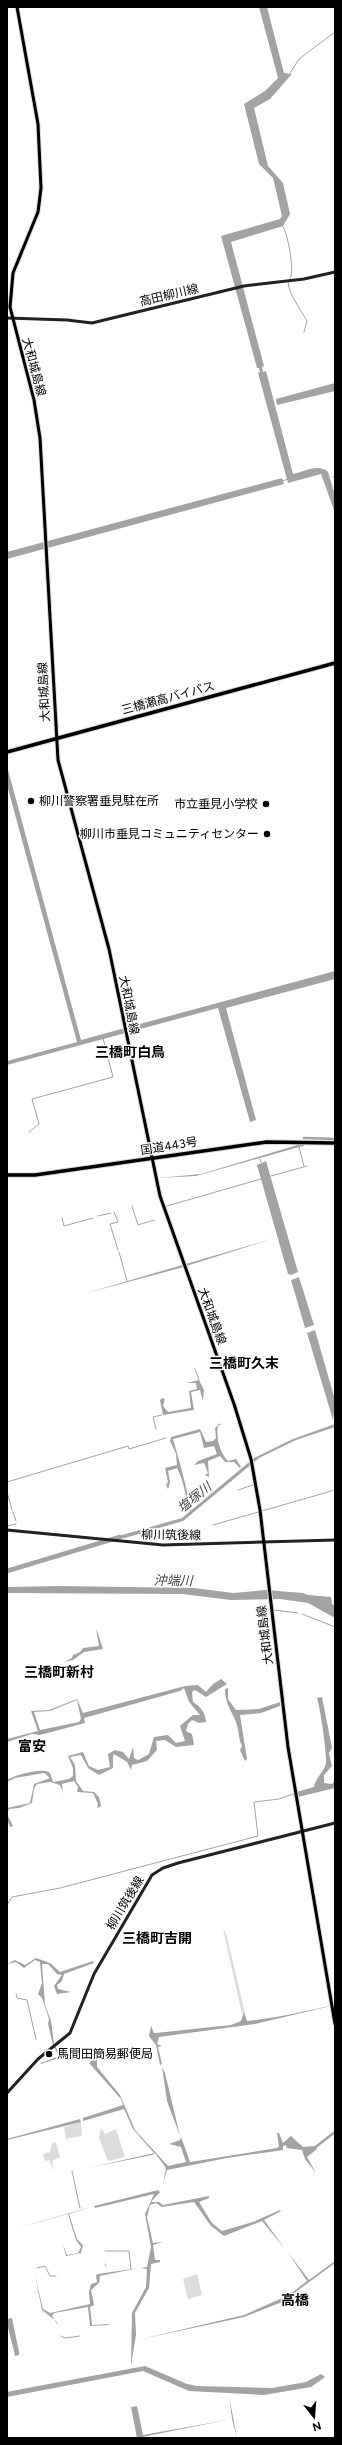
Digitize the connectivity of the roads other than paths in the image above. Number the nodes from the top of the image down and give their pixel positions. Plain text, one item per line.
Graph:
1 (17, 7) edge
2 (335, 272) edge
3 (7, 318) edge
4 (12, 319) junction
5 (335, 662) edge
6 (55, 737) junction
7 (7, 751) edge
8 (335, 1143) edge
9 (151, 1159) junction
10 (7, 1175) edge
11 (7, 1530) edge
12 (335, 1540) edge
13 (263, 1542) junction
14 (335, 1823) edge
15 (302, 1831) junction
16 (335, 2024) edge
17 (7, 2093) edge

1 - 4 main road, 大和城島線
2 - 4 main road, 高田柳川線
3 - 4 main road, 高田柳川線
4 - 6 main road, 大和城島線
5 - 6 highway, 三橋瀬高バイパス
6 - 7 highway, 三橋瀬高バイパス
6 - 9 main road, 大和城島線
8 - 9 highway, 国道443号
9 - 10 highway, 国道443号
9 - 13 main road, 大和城島線
11 - 13 main road, 柳川筑後線
12 - 13 main road, 柳川筑後線
13 - 15 main road, 大和城島線
14 - 15 main road, 柳川筑後線
15 - 16 main road, 大和城島線
15 - 17 main road, 柳川筑後線

